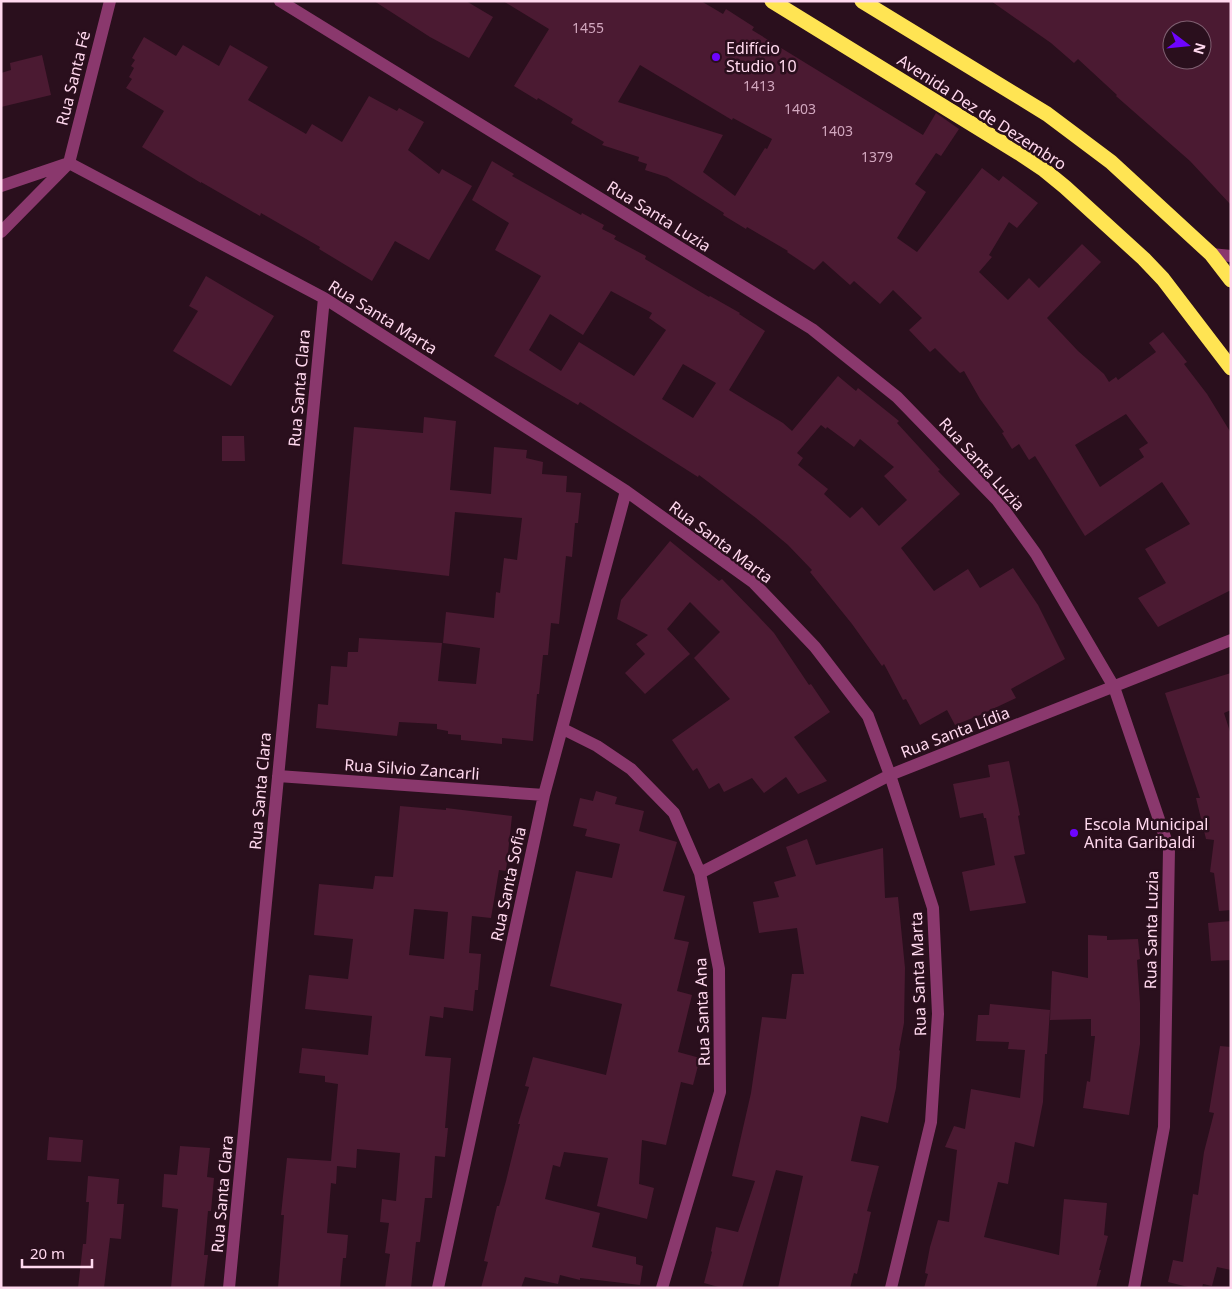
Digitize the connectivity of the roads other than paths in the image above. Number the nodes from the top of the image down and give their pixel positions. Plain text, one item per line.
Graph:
1 (110, 1) edge
2 (280, 1) edge
3 (772, 1) edge
4 (862, 1) edge
5 (68, 163) junction
6 (1, 186) edge
7 (1, 232) edge
8 (1210, 254) junction
9 (1231, 256) edge
10 (1231, 280) edge
11 (324, 298) junction
12 (1231, 368) edge
13 (626, 492) junction
14 (1231, 640) edge
15 (1114, 687) junction
16 (563, 728) junction
17 (890, 775) junction
18 (278, 776) junction
19 (544, 795) junction
20 (700, 872) junction
21 (229, 1288) edge
22 (438, 1288) edge
23 (662, 1288) edge
24 (891, 1288) edge
25 (1134, 1288) edge

1 - 5 street, Rua Santa Fé
2 - 15 street, Rua Santa Luzia
3 - 12 highway, Avenida Dez de Dezembro
4 - 8 highway, Avenida Dez de Dezembro
5 - 6 street
5 - 7 street
5 - 11 street, Rua Santa Marta
8 - 9 street
8 - 10 highway, Avenida Dez de Dezembro
11 - 13 street, Rua Santa Marta
11 - 18 street, Rua Santa Clara
13 - 16 street, Rua Santa Sofia
13 - 17 street, Rua Santa Marta
14 - 15 street, Rua Santa Lídia
15 - 17 street, Rua Santa Lídia
15 - 25 street, Rua Santa Luzia
16 - 19 street, Rua Santa Sofia
16 - 20 street, Rua Santa Ana
17 - 20 street, Rua Santa Lídia
17 - 24 street, Rua Santa Marta
18 - 19 street, Rua Silvio Zancarli
18 - 21 street, Rua Santa Clara
19 - 22 street, Rua Santa Sofia
20 - 23 street, Rua Santa Ana

